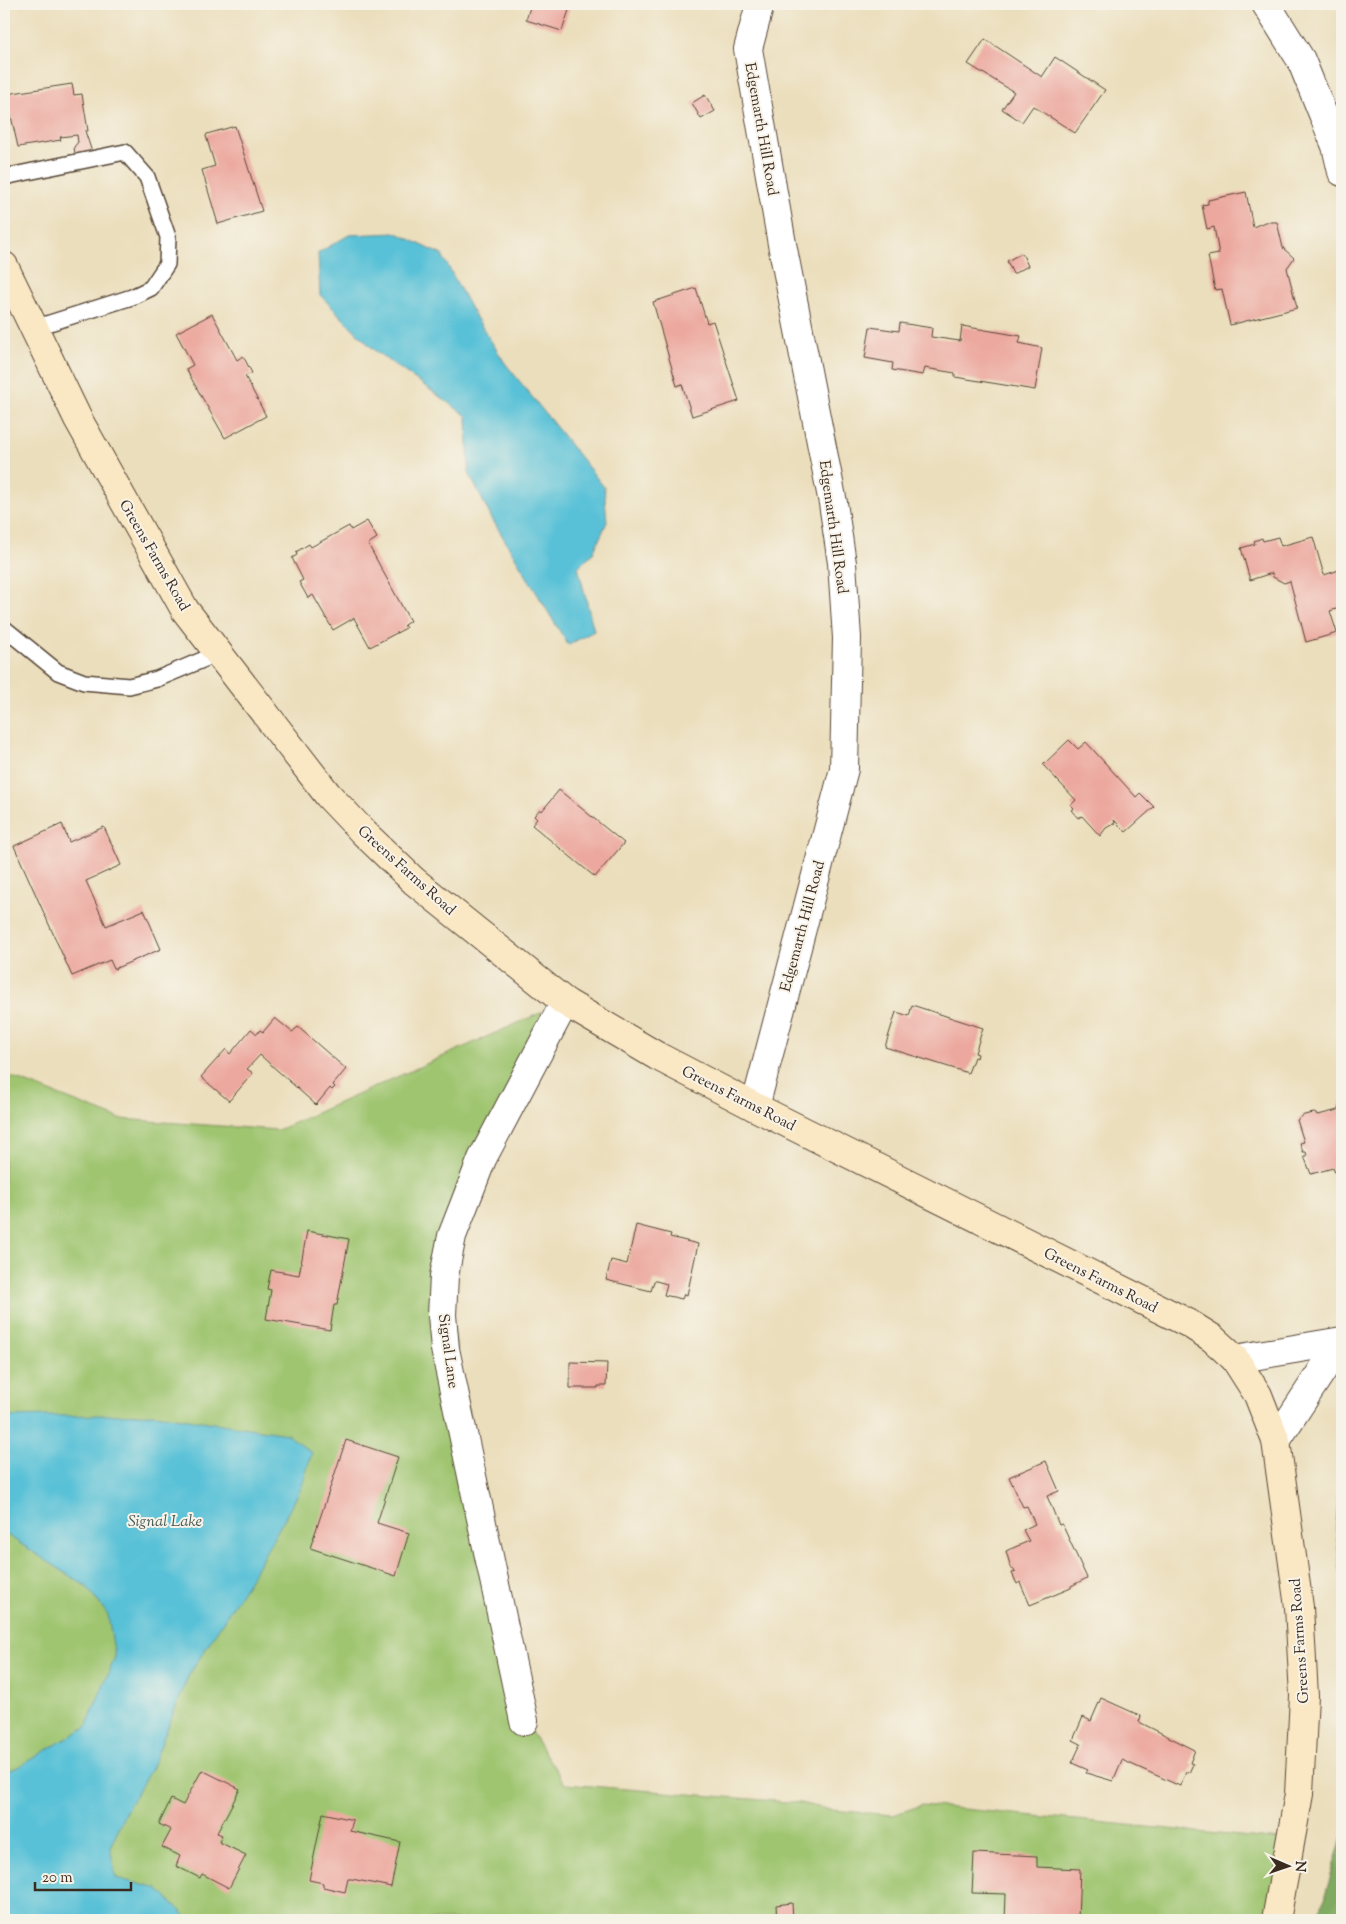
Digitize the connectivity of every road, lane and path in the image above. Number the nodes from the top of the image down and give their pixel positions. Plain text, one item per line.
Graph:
1 (760, 4) edge
2 (1266, 4) edge
3 (1342, 172) edge
4 (4, 177) edge
5 (4, 266) edge
6 (34, 328) junction
7 (4, 628) edge
8 (219, 652) junction
9 (565, 1002) junction
10 (754, 1107) junction
11 (1342, 1342) edge
12 (1235, 1359) junction
13 (1276, 1441) junction
14 (524, 1721) dead end
15 (1276, 1920) edge

1 - 10 street, Edgemarth Hill Road
2 - 3 street
4 - 6 lane
5 - 6 main road, Greens Farms Road
6 - 8 main road, Greens Farms Road
7 - 8 lane
8 - 9 main road, Greens Farms Road
9 - 10 main road, Greens Farms Road
9 - 14 street, Signal Lane
10 - 12 main road, Greens Farms Road
11 - 12 street
11 - 13 street
12 - 13 main road, Greens Farms Road
13 - 15 main road, Greens Farms Road

